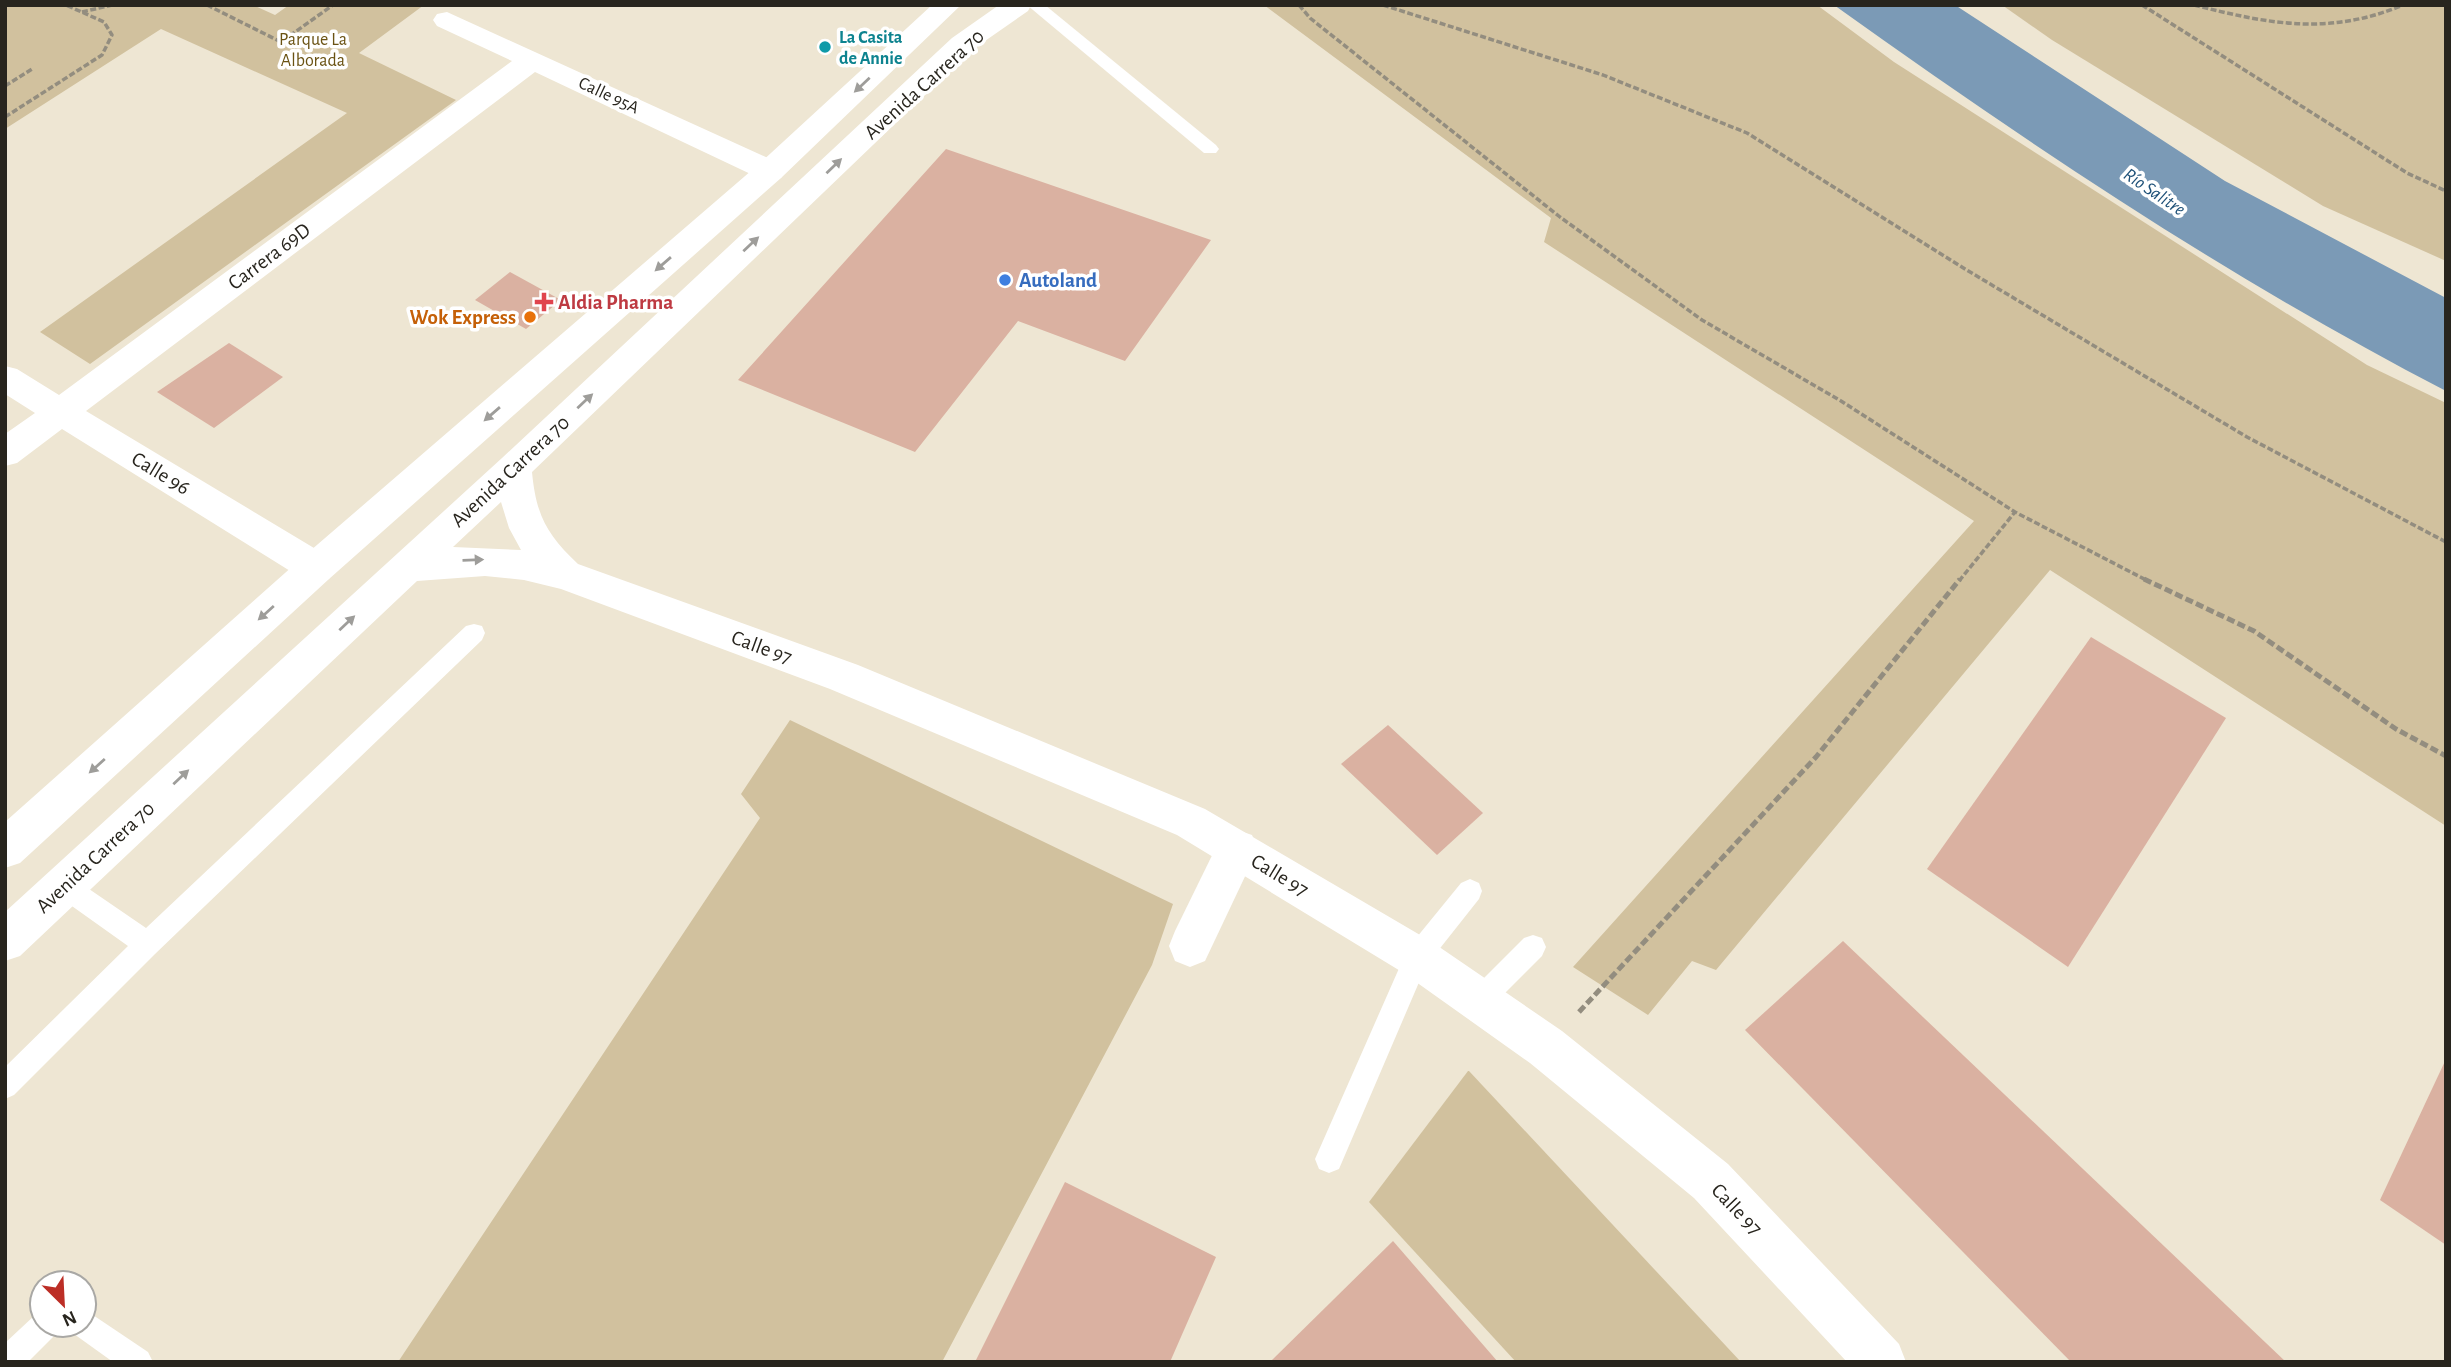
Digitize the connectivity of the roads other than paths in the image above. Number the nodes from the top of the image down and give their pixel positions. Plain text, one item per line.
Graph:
1 (948, 5) edge
2 (1018, 5) edge
3 (1035, 5) edge
4 (447, 20) dead end
5 (962, 44) junction
6 (533, 60) junction
7 (1210, 149) dead end
8 (770, 171) junction
9 (5, 378) edge
10 (60, 412) junction
11 (5, 453) edge
12 (514, 468) junction
13 (316, 568) junction
14 (405, 568) junction
15 (565, 575) junction
16 (474, 633) dead end
17 (5, 849) edge
18 (1237, 849) junction
19 (64, 886) junction
20 (1471, 891) dead end
21 (5, 941) edge
22 (146, 945) junction
23 (1189, 946) dead end
24 (1533, 947) dead end
25 (1418, 957) junction
26 (1480, 1000) junction
27 (5, 1086) edge
28 (1329, 1159) dead end
29 (98, 1334) edge
30 (31, 1339) edge
31 (7, 1362) edge
32 (138, 1362) edge
33 (1881, 1362) edge

1 - 5 street
1 -> 8 street, Avenida Carrera 70
2 - 5 street, Avenida Carrera 70
3 - 7 lane
4 - 6 street, Calle 95A
12 -> 5 street, Avenida Carrera 70
6 - 8 street, Calle 95A
6 - 10 street, Carrera 69D
8 -> 13 street, Avenida Carrera 70
9 - 10 street, Calle 96
10 - 11 street, Carrera 69D
10 - 13 street, Calle 96
12 - 14 street, Avenida Carrera 70
12 - 15 street, Calle 97
13 -> 17 street, Avenida Carrera 70
14 -> 15 street, Calle 97
19 -> 14 street, Avenida Carrera 70
15 - 18 street, Calle 97
16 - 22 lane
18 - 23 street
18 - 25 street, Calle 97
19 - 21 street, Avenida Carrera 70
19 - 22 lane
20 - 25 lane
22 - 27 lane
24 - 26 lane
25 - 26 street, Calle 97
25 - 28 lane
26 - 33 street, Calle 97
29 - 32 lane
30 - 31 lane

